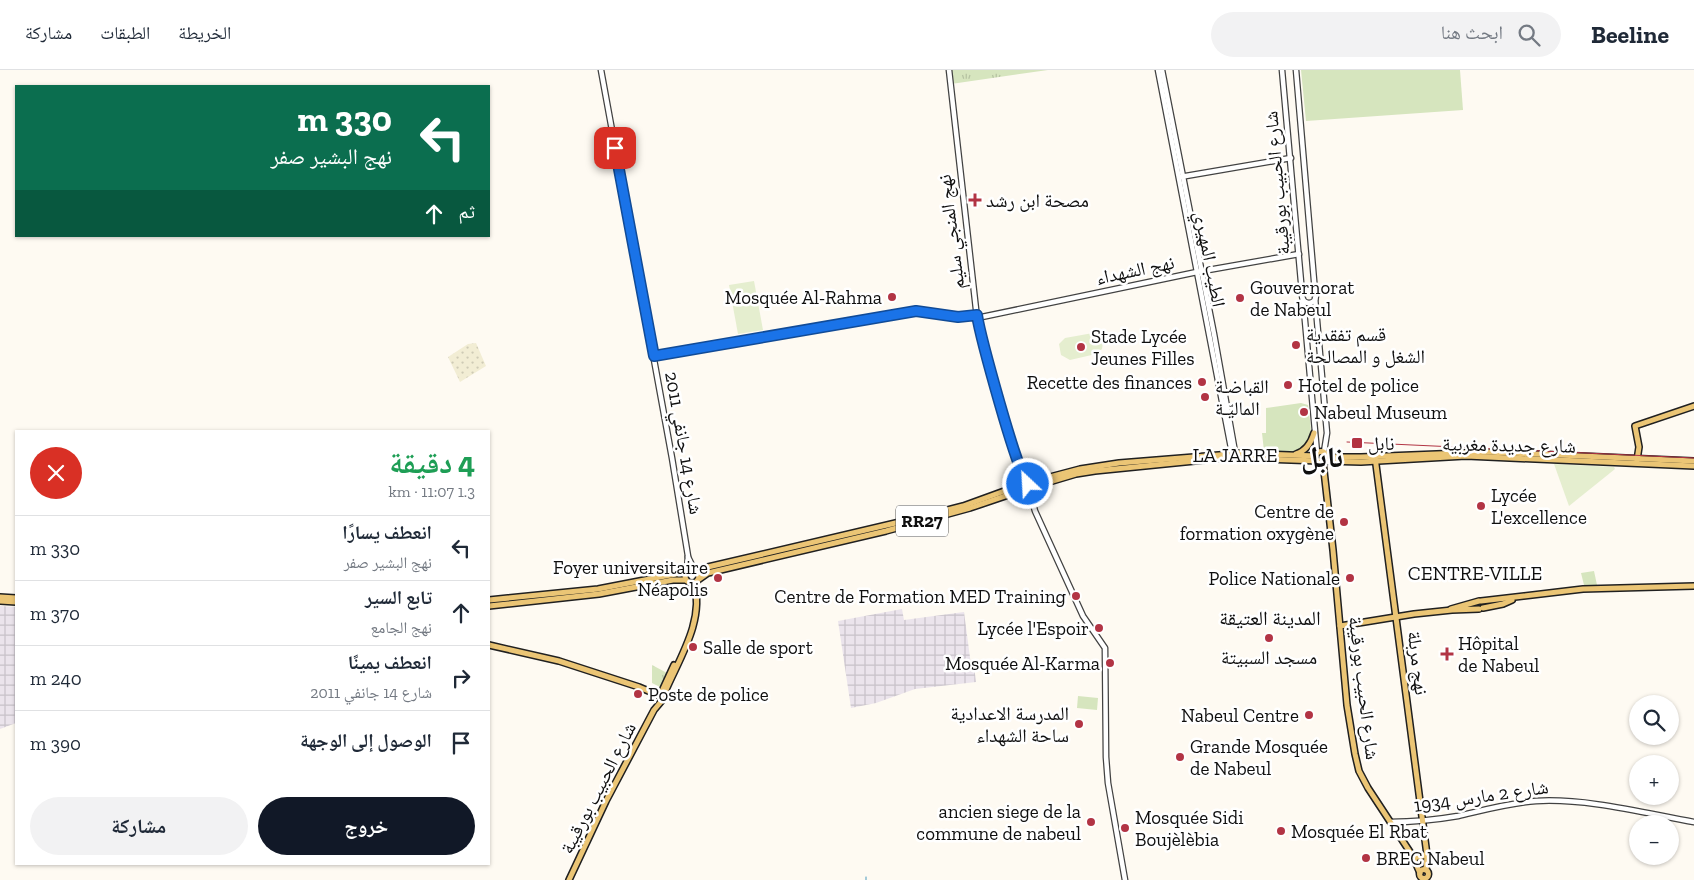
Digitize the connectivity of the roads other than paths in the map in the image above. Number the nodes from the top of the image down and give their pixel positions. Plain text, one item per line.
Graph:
1 (601, 70) edge
2 (948, 70) edge
3 (1158, 70) edge
4 (1162, 70) edge
5 (1282, 70) edge
6 (1296, 70) edge
7 (1290, 158) junction
8 (1180, 177) junction
9 (1299, 254) junction
10 (1199, 272) junction
11 (1315, 295) junction
12 (1302, 296) junction
13 (977, 316) junction
14 (654, 356) junction
15 (1694, 406) edge
16 (1314, 433) junction
17 (1234, 454) junction
18 (1293, 455) junction
19 (1321, 457) junction
20 (1375, 459) junction
21 (1637, 460) junction
22 (1694, 462) edge
23 (1694, 466) edge
24 (1025, 487) junction
25 (811, 546) junction
26 (688, 556) junction
27 (695, 570) junction
28 (686, 572) junction
29 (692, 582) junction
30 (1694, 586) edge
31 (0, 596) edge
32 (15, 598) edge
33 (1515, 598) junction
34 (490, 600) edge
35 (0, 601) edge
36 (1480, 601) junction
37 (15, 602) edge
38 (490, 606) edge
39 (1481, 609) junction
40 (1444, 611) junction
41 (1397, 618) junction
42 (1340, 626) junction
43 (490, 646) edge
44 (661, 694) junction
45 (1390, 822) junction
46 (1422, 822) junction
47 (1694, 822) edge
48 (1427, 855) junction
49 (1413, 858) junction
50 (1429, 875) edge
51 (1421, 877) edge
52 (569, 880) edge
53 (1125, 880) edge

1 - 14 street, شارع 14 جانفي 2011
2 - 13 street, نهج المنجي سليم
3 - 8 street
4 - 8 street
5 - 7 street, شارع الحبيب بورقيبة
6 - 11 street, شارع الحبيب بورقيبة
7 - 8 street
7 - 9 street, شارع الحبيب بورقيبة
8 - 10 street
9 - 10 street, نهج الشهداء
9 - 12 street, شارع الحبيب بورقيبة
10 - 13 street, نهج الشهداء
10 - 17 street
11 - 12 street
11 - 12 street
11 - 19 street, شارع الحبيب بورقيبة
12 - 16 street, شارع الحبيب بورقيبة
13 - 14 street, نهج الشهداء
13 - 24 street, نهج المنجي سليم
14 - 26 street, شارع 14 جانفي 2011
15 - 21 main road
16 - 18 main road
16 - 19 street, شارع الحبيب بورقيبة
17 - 18 main road, RR27
17 - 19 main road, RR27
17 - 24 main road, RR27
18 - 19 main road, RR27
19 - 20 main road, شارع جديدة مغربية
19 - 42 main road, شارع الحبيب بورقيبة
20 - 21 main road, شارع جديدة مغربية
20 - 23 main road, شارع جديدة مغربية
20 - 41 main road, نهج مربلة
21 - 22 main road, شارع جديدة مغربية
24 - 25 main road, RR27
24 - 53 street, نهج المنجي سليم
25 - 27 main road, RR27
25 - 29 main road, RR27
26 - 27 street
26 - 28 street
27 - 28 main road
27 - 29 main road
28 - 29 main road
28 - 34 main road
29 - 38 main road
29 - 44 main road, شارع الحبيب بورقيبة
30 - 33 main road
31 - 32 main road
33 - 36 main road
33 - 39 main road
35 - 37 main road
36 - 39 main road
36 - 40 main road
39 - 40 main road
40 - 41 main road
41 - 42 main road
41 - 46 main road, نهج مربلة
42 - 45 main road, شارع الحبيب بورقيبة
43 - 44 main road
44 - 52 main road, شارع الحبيب بورقيبة
45 - 46 street, شارع 2 مارس 1934
45 - 49 main road, شارع الحبيب بورقيبة
46 - 47 street, شارع 2 مارس 1934
46 - 48 main road, نهج مربلة
48 - 49 main road
48 - 50 main road, نهج مربلة
49 - 51 main road, شارع الحبيب بورقيبة
50 - 51 main road

